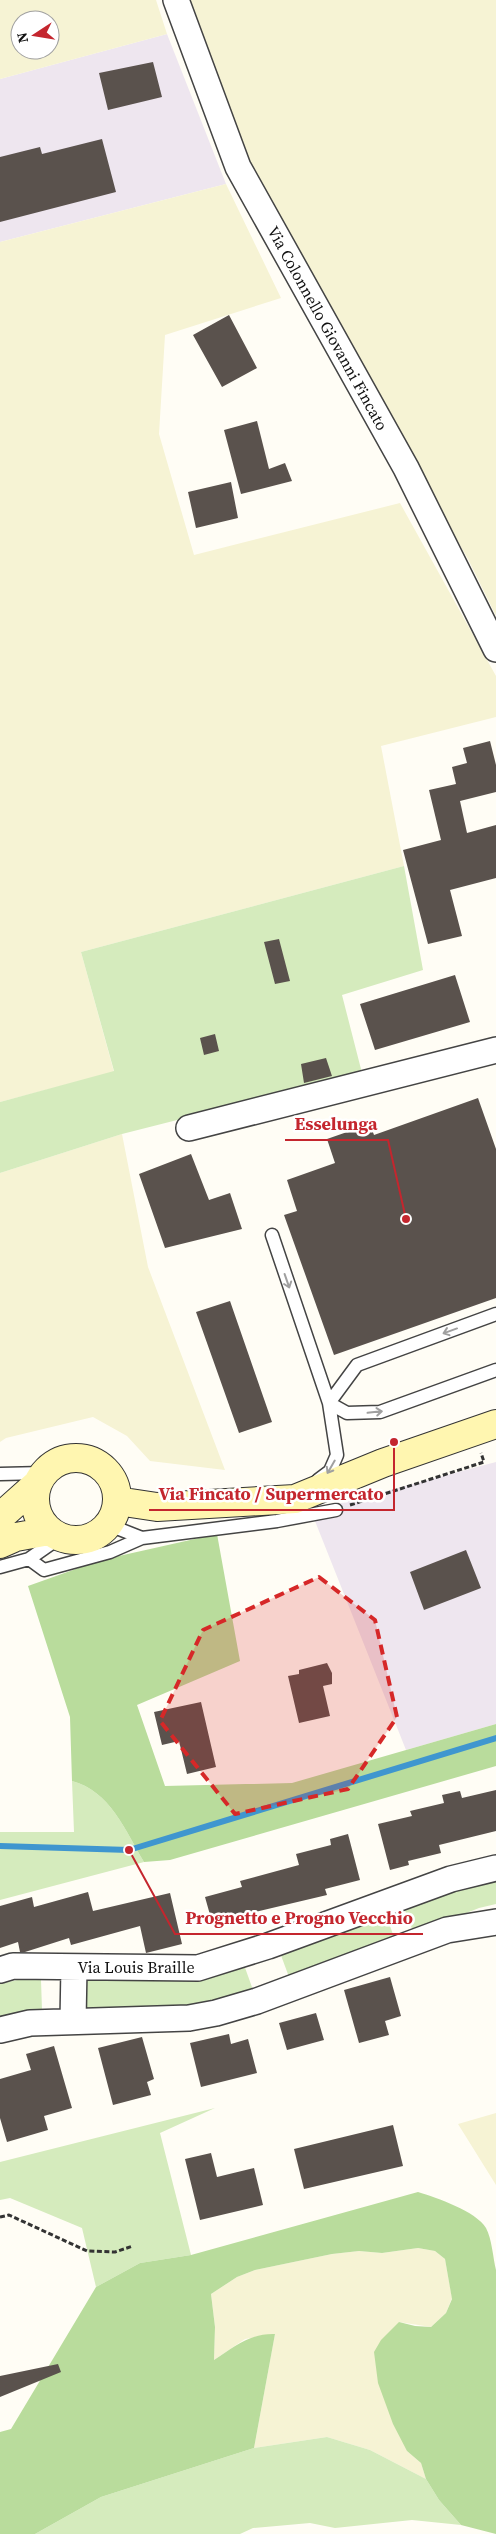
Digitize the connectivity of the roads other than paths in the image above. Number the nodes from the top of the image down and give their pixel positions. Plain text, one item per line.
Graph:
1 (176, 0) edge
2 (496, 649) edge
3 (496, 1050) edge
4 (189, 1128) dead end
5 (272, 1235) dead end
6 (496, 1314) edge
7 (496, 1370) edge
8 (329, 1403) junction
9 (496, 1424) edge
10 (0, 1474) edge
11 (40, 1479) junction
12 (295, 1499) junction
13 (336, 1510) dead end
14 (113, 1513) junction
15 (0, 1517) edge
16 (54, 1534) junction
17 (142, 1538) junction
18 (0, 1544) edge
19 (29, 1558) junction
20 (0, 1567) edge
21 (496, 1868) edge
22 (496, 1922) edge
23 (74, 1967) junction
24 (0, 1970) edge
25 (72, 2021) junction
26 (0, 2030) edge

1 - 2 street, Via Colonnello Giovanni Fincato
3 - 4 street
5 -> 8 lane
6 -> 8 lane
8 -> 7 lane
8 -> 12 lane
9 - 12 main road
10 - 11 lane
11 - 14 main road
11 - 15 main road
11 - 16 main road
12 - 14 main road
13 - 17 lane
14 - 16 main road
14 - 17 lane
16 - 18 main road
16 - 19 lane
17 - 19 lane
19 - 20 lane
21 - 23 street, Via Louis Braille
22 - 25 street
23 - 24 street, Via Louis Braille
23 - 25 street
25 - 26 street

